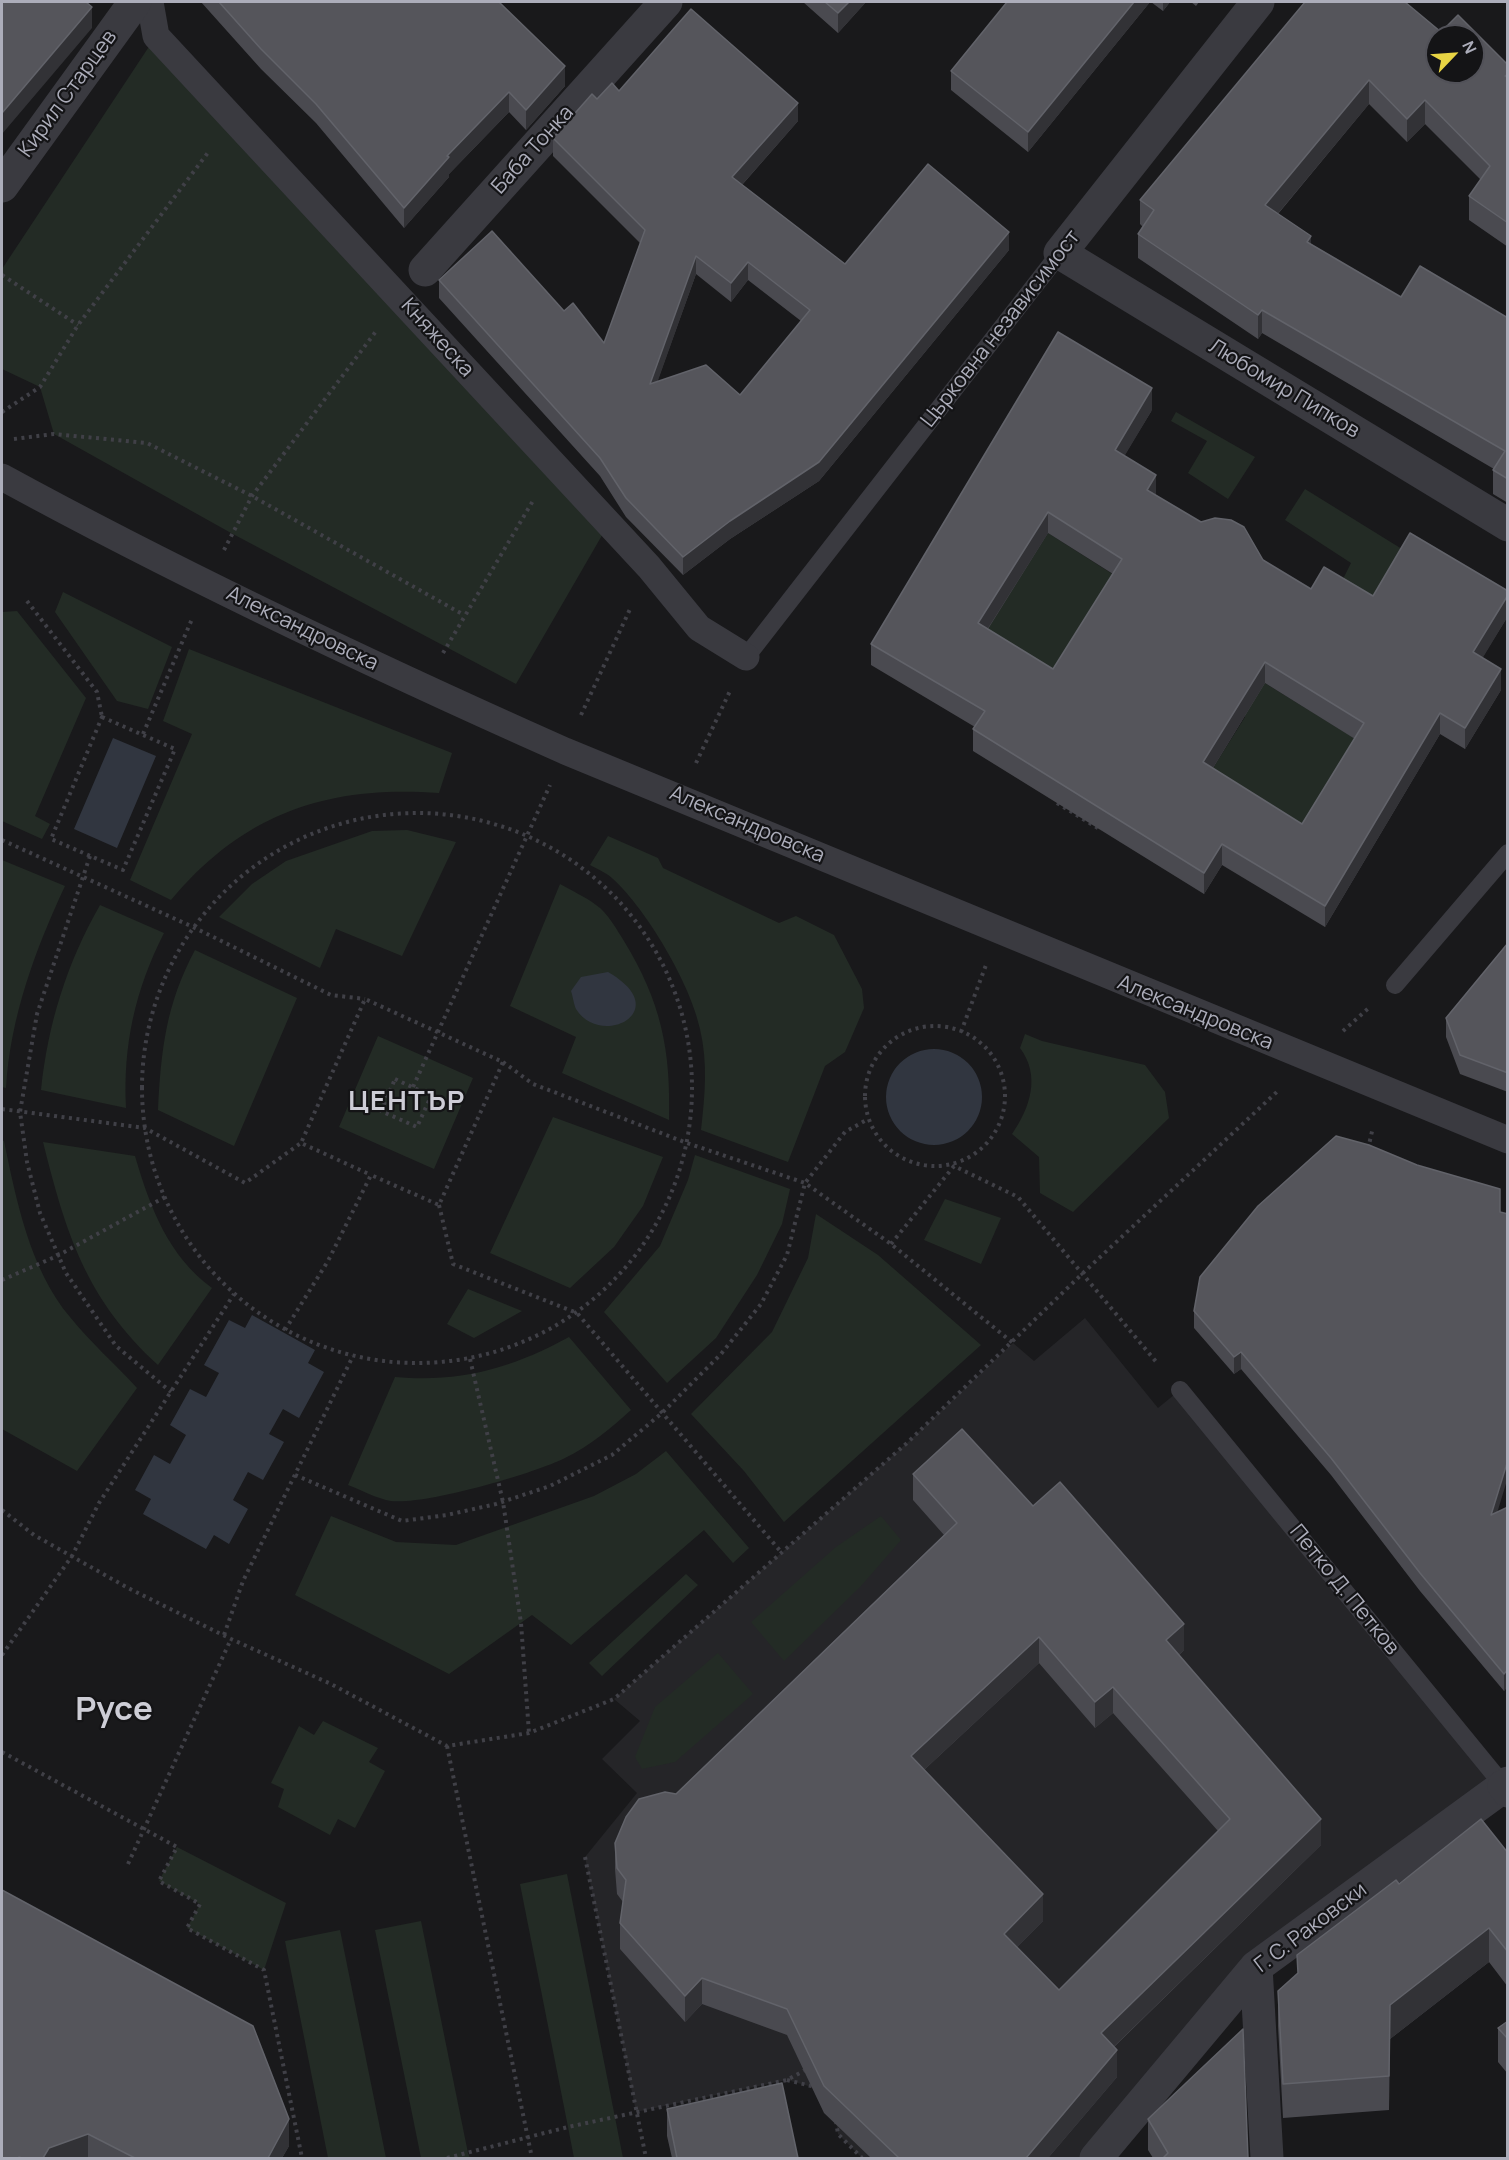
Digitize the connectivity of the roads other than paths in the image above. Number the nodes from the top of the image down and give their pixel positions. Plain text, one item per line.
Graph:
1 (135, 2) edge
2 (150, 2) edge
3 (666, 2) edge
4 (1258, 2) edge
5 (2, 186) edge
6 (1060, 253) junction
7 (425, 270) joint
8 (401, 299) junction
9 (2, 477) edge
10 (1508, 525) edge
11 (746, 657) joint
12 (1508, 853) edge
13 (1395, 985) road end
14 (1508, 1140) edge
15 (1180, 1390) road end
16 (1506, 1787) edge
17 (1256, 1966) junction
18 (1096, 2158) edge
19 (1267, 2158) edge

1 - 5 street, Кирил Старцев
2 - 8 street, Княжеска
3 - 7 street, Баба Тонка
4 - 6 street, Църковна независимост
6 - 10 street, Любомир Пипков
6 - 11 lane, Църковна независимост
7 - 8 street, Баба Тонка
8 - 11 street, Княжеска
9 - 14 street, Александровска
12 - 13 lane
15 - 16 lane, Петко Д. Петков
16 - 17 street, Г. С. Раковски
17 - 18 street, Г. С. Раковски
17 - 19 street

